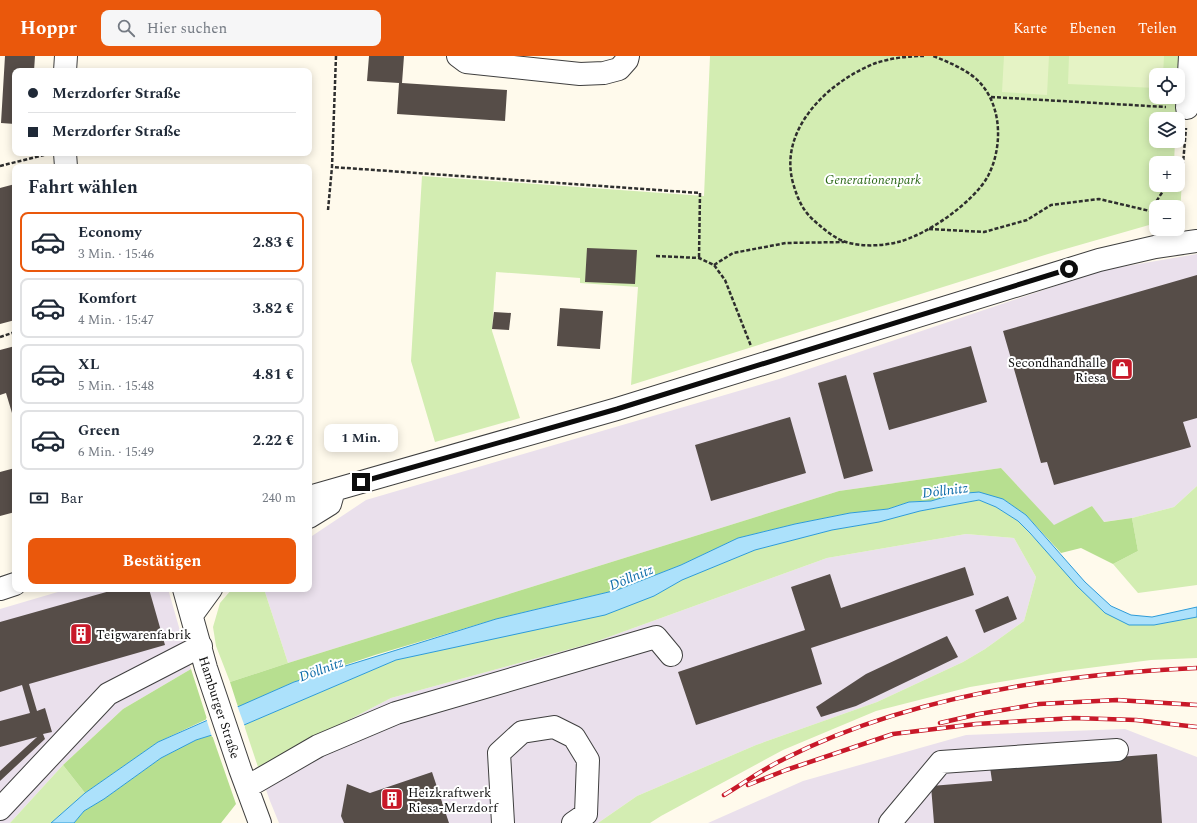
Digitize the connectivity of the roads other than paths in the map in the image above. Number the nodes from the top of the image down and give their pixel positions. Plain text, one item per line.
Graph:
1 (66, 56) edge
2 (458, 56) edge
3 (628, 56) edge
4 (1190, 56) edge
5 (65, 68) edge
6 (1187, 108) road end
7 (1197, 241) edge
8 (334, 490) junction
9 (312, 496) edge
10 (312, 515) edge
11 (12, 585) edge
12 (0, 588) edge
13 (185, 592) edge
14 (209, 592) edge
15 (192, 615) junction
16 (200, 646) junction
17 (671, 655) dead end
18 (1117, 750) dead end
19 (243, 778) junction
20 (0, 809) edge
21 (260, 823) edge
22 (503, 823) edge
23 (573, 823) edge
24 (890, 823) edge

1 - 5 street
2 - 3 street
4 - 6 street
7 - 8 street
8 - 9 street
8 - 10 street
11 - 12 street
13 - 15 street, Hamburger Straße
14 - 15 street
15 - 16 street, Hamburger Straße
16 - 19 street, Hamburger Straße
16 - 20 street
17 - 19 street
18 - 24 street
19 - 21 street, Hamburger Straße
22 - 23 street

